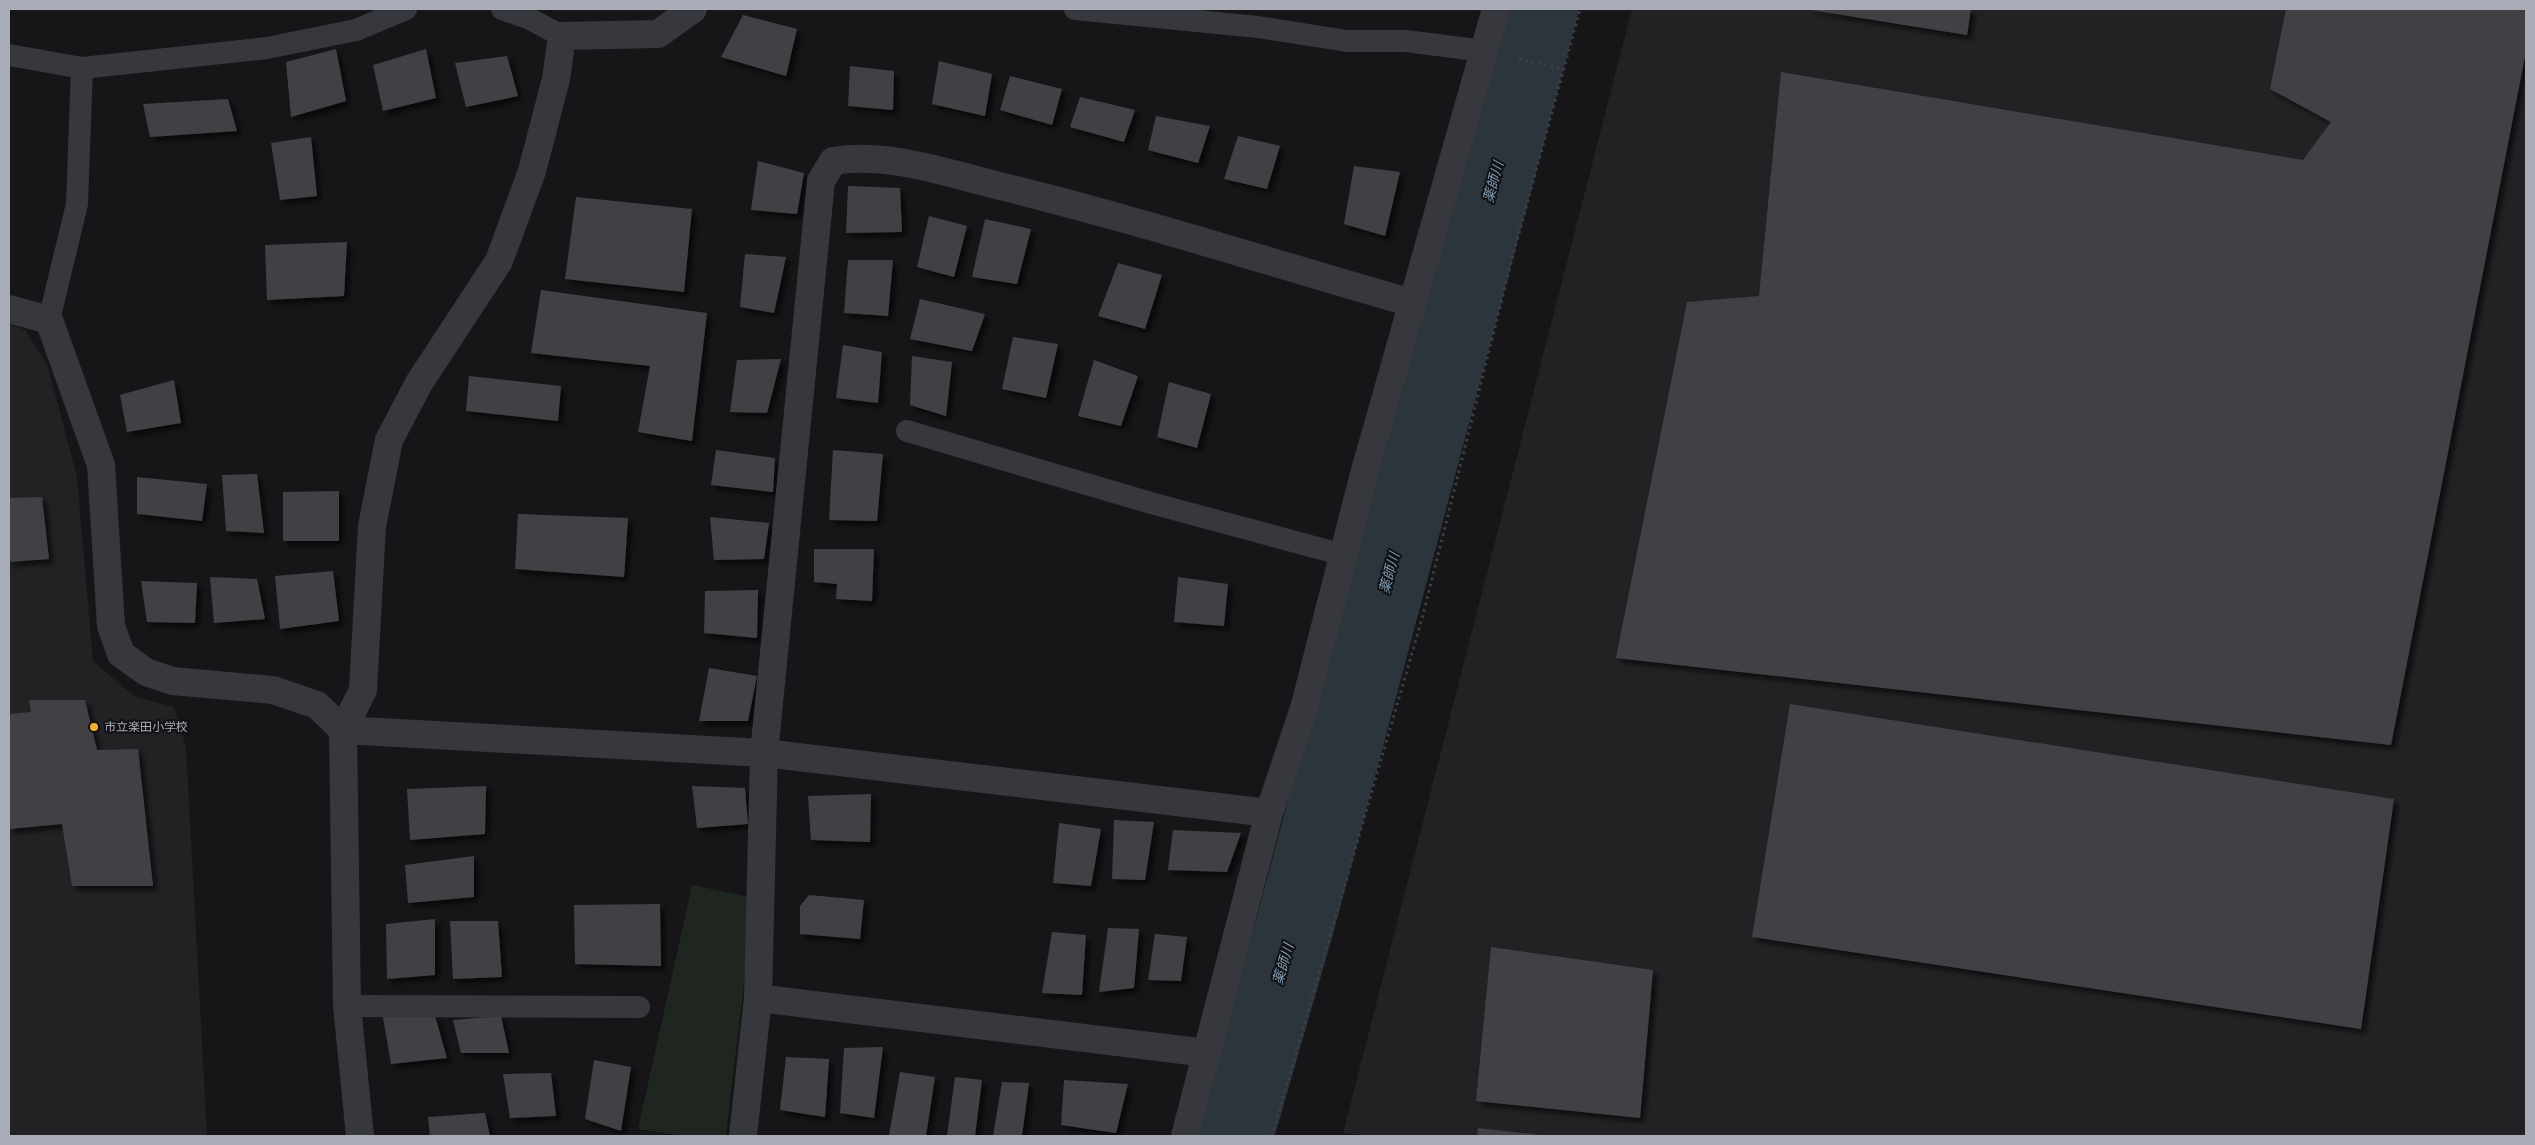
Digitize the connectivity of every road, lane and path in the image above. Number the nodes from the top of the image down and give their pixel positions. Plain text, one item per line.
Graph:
1 (406, 9) edge
2 (502, 9) edge
3 (694, 9) edge
4 (1076, 9) edge
5 (1496, 9) edge
6 (1580, 9) edge
7 (562, 36) junction
8 (1484, 51) junction
9 (9, 54) edge
10 (82, 68) junction
11 (1564, 68) junction
12 (1412, 304) junction
13 (9, 309) edge
14 (50, 320) junction
15 (907, 431) dead end
16 (1344, 555) junction
17 (343, 730) junction
18 (764, 753) junction
19 (1269, 813) junction
20 (758, 998) junction
21 (347, 1006) junction
22 (639, 1007) dead end
23 (1207, 1053) junction
24 (360, 1136) edge
25 (743, 1136) edge
26 (1185, 1136) edge
27 (1272, 1136) edge

1 - 10 lane
2 - 7 lane
3 - 7 street
4 - 8 lane
5 - 8 street
6 - 11 path
7 - 17 street
8 - 11 path
8 - 12 street
9 - 10 lane
10 - 14 lane
11 - 27 path
12 - 16 street
12 - 18 street
13 - 14 street
14 - 17 street
15 - 16 lane
16 - 19 street
17 - 18 street
17 - 21 street
18 - 19 street
18 - 20 street
19 - 23 street
20 - 23 street
20 - 25 street
21 - 22 lane
21 - 24 street
23 - 26 street

